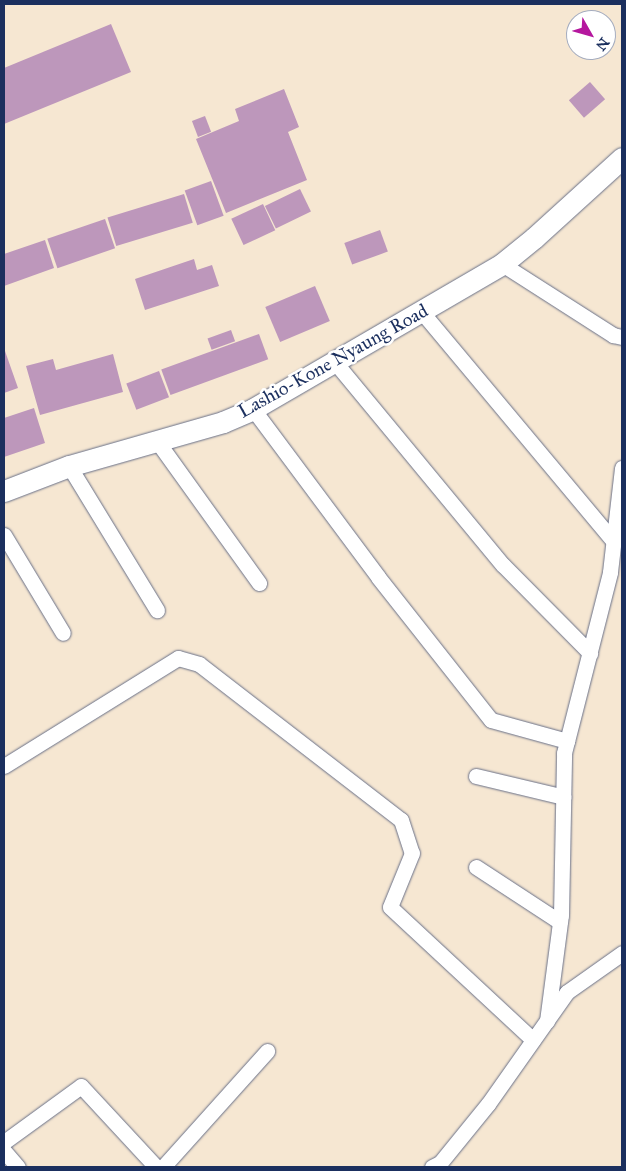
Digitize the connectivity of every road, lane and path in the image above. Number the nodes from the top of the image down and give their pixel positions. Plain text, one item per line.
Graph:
1 (622, 158) edge
2 (502, 264) junction
3 (421, 311) junction
4 (622, 337) edge
5 (334, 361) junction
6 (253, 409) junction
7 (157, 442) junction
8 (69, 466) junction
9 (622, 468) edge
10 (4, 491) edge
11 (4, 535) edge
12 (614, 542) junction
13 (259, 583) dead end
14 (157, 610) dead end
15 (63, 632) dead end
16 (590, 653) junction
17 (568, 740) junction
18 (4, 766) edge
19 (476, 776) dead end
20 (564, 797) junction
21 (476, 867) dead end
22 (560, 922) junction
23 (622, 953) edge
24 (547, 1021) junction
25 (533, 1040) junction
26 (267, 1050) dead end
27 (4, 1142) edge
28 (4, 1151) edge
29 (18, 1167) edge
30 (156, 1167) edge
31 (163, 1167) edge
32 (432, 1167) edge

1 - 2 main road, Lashio-Kone Nyaung Road
2 - 3 main road, Lashio-Kone Nyaung Road
2 - 4 street
3 - 5 main road, Lashio-Kone Nyaung Road
3 - 12 street
5 - 6 main road, Lashio-Kone Nyaung Road
5 - 16 street
6 - 7 main road, Lashio-Kone Nyaung Road
6 - 17 street
7 - 8 main road, Lashio-Kone Nyaung Road
7 - 13 street
8 - 10 main road, Lashio-Kone Nyaung Road
8 - 14 street
9 - 12 street
11 - 15 street
12 - 16 street
16 - 17 street
17 - 20 street
18 - 25 street
19 - 20 street
20 - 22 street
21 - 22 street
22 - 24 street
23 - 24 street
24 - 25 street
25 - 32 street
26 - 31 street
27 - 30 street
28 - 29 street

